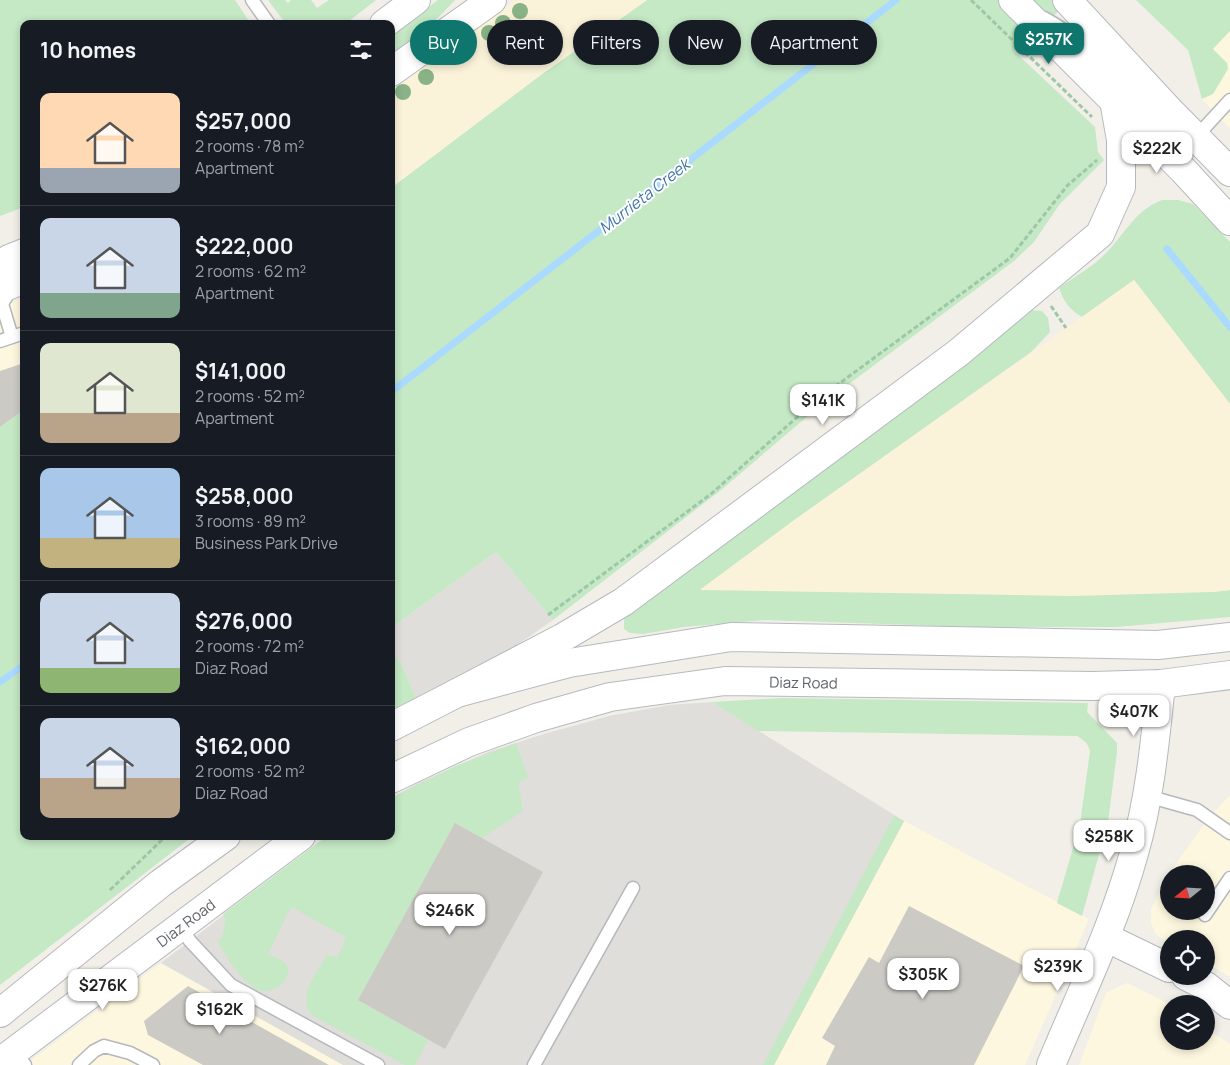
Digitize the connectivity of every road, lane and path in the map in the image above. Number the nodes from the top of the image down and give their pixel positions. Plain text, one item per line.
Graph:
1 (252, 0) edge
2 (416, 0) edge
3 (492, 0) edge
4 (971, 0) edge
5 (1067, 0) edge
6 (1015, 2) edge
7 (266, 20) edge
8 (389, 20) edge
9 (395, 69) edge
10 (1127, 88) junction
11 (1230, 100) edge
12 (1092, 117) dead end
13 (1196, 136) junction
14 (1102, 156) dead end
15 (1230, 172) edge
16 (1230, 221) edge
17 (20, 238) edge
18 (0, 246) edge
19 (20, 254) edge
20 (0, 266) edge
21 (20, 282) edge
22 (20, 283) edge
23 (0, 289) edge
24 (7, 338) edge
25 (545, 617) dead end
26 (1230, 637) edge
27 (1230, 675) edge
28 (1161, 684) junction
29 (457, 693) junction
30 (395, 725) edge
31 (395, 777) edge
32 (1147, 796) junction
33 (1230, 833) edge
34 (220, 840) edge
35 (296, 840) edge
36 (1230, 878) edge
37 (633, 888) dead end
38 (1215, 900) edge
39 (180, 925) junction
40 (1106, 938) junction
41 (1160, 964) edge
42 (1204, 985) edge
43 (1230, 1004) edge
44 (0, 1013) edge
45 (13, 1059) edge
46 (79, 1065) edge
47 (153, 1065) edge
48 (378, 1065) edge
49 (534, 1065) edge
50 (1051, 1065) edge

1 - 7 lane
2 - 8 main road
3 - 9 main road
4 - 12 path
5 - 10 main road
6 - 10 main road
10 - 13 main road
10 - 16 main road
10 - 29 main road
11 - 13 lane
13 - 15 main road
14 - 25 path
17 - 18 main road
19 - 20 main road
21 - 23 main road
22 - 24 lane
26 - 29 main road
27 - 28 main road, Diaz Road
28 - 31 main road, Diaz Road
28 - 32 main road
29 - 30 main road
32 - 33 lane
32 - 40 main road
34 - 44 main road
35 - 39 main road, Diaz Road
36 - 38 lane
37 - 49 lane
39 - 45 main road, Diaz Road
39 - 48 lane
40 - 41 main road
40 - 50 main road
42 - 43 main road
46 - 47 lane

